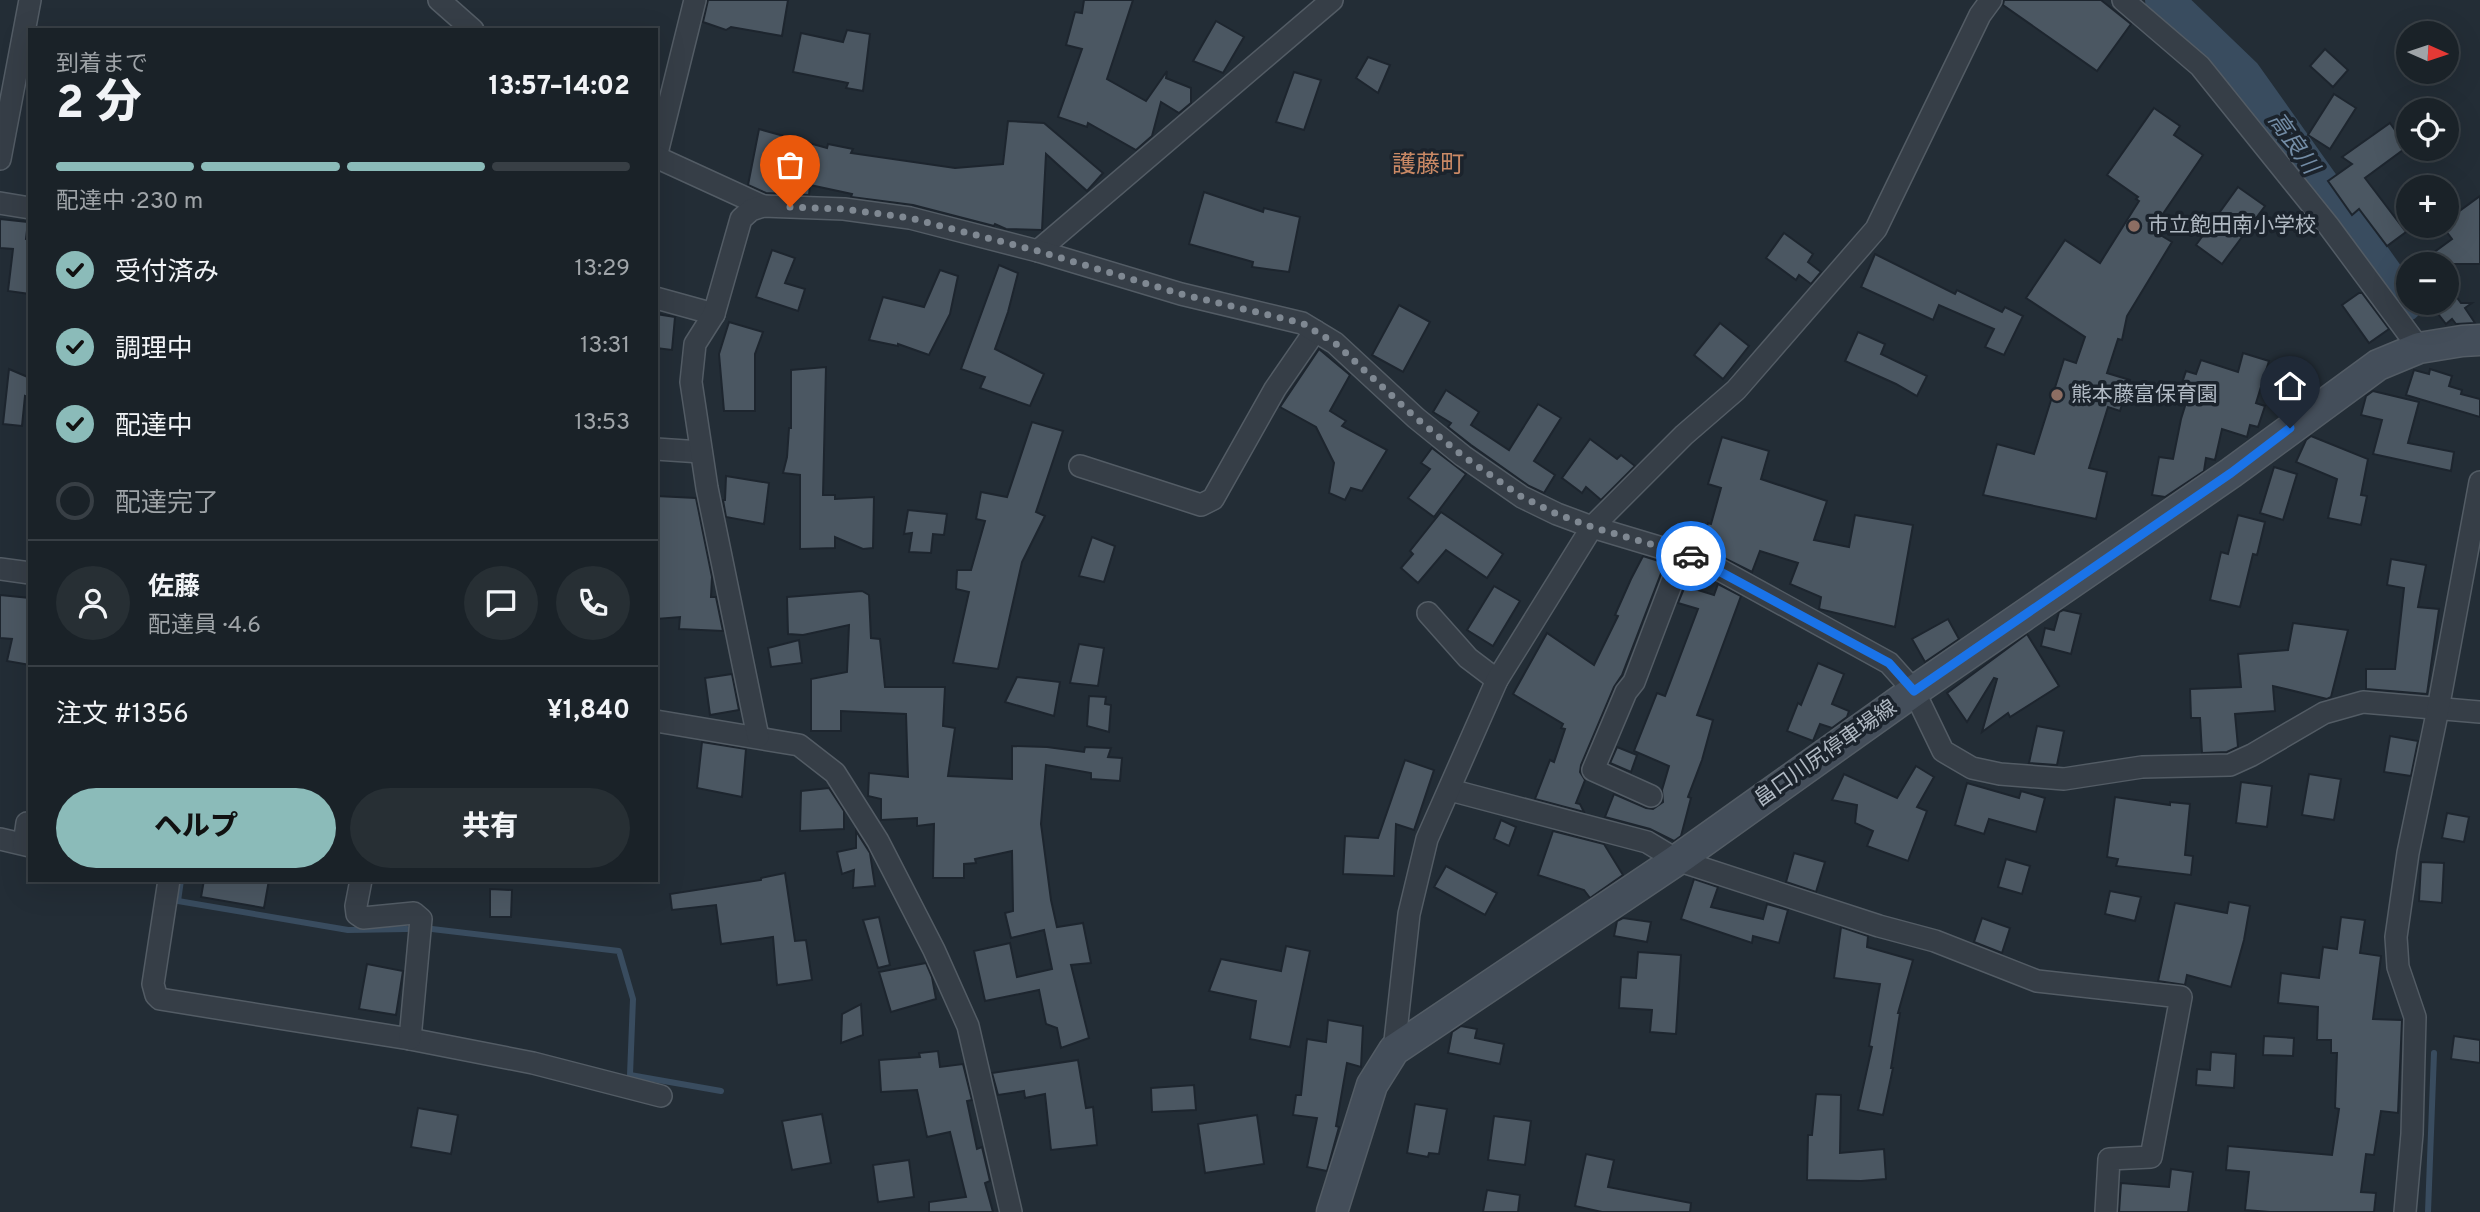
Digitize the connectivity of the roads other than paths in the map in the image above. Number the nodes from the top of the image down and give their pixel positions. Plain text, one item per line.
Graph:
1 (30, 0) edge
2 (439, 0) edge
3 (695, 0) edge
4 (1991, 0) edge
5 (2123, 0) edge
6 (1328, 1) edge
7 (471, 28) edge
8 (658, 149) edge
9 (658, 158) edge
10 (0, 159) edge
11 (0, 204) edge
12 (763, 206) junction
13 (28, 208) edge
14 (1038, 251) junction
15 (658, 299) edge
16 (714, 314) junction
17 (1315, 331) junction
18 (2480, 340) edge
19 (2419, 348) junction
20 (658, 449) edge
21 (701, 452) junction
22 (1080, 466) dead end
23 (2480, 482) edge
24 (1592, 527) junction
25 (1683, 553) junction
26 (0, 569) edge
27 (28, 573) edge
28 (1427, 613) dead end
29 (1497, 680) junction
30 (1914, 691) junction
31 (2438, 709) junction
32 (2480, 712) edge
33 (658, 721) edge
34 (758, 737) junction
35 (1450, 790) junction
36 (1651, 796) dead end
37 (27, 838) edge
38 (0, 839) edge
39 (1677, 860) junction
40 (169, 882) edge
41 (360, 882) edge
42 (410, 1039) junction
43 (1394, 1050) junction
44 (661, 1096) dead end
45 (1011, 1212) edge
46 (1332, 1212) edge
47 (2106, 1212) edge
48 (2405, 1212) edge

1 - 10 street
2 - 7 street
3 - 8 street
4 - 24 street
5 - 19 street
6 - 14 street
9 - 12 street
11 - 13 street
12 - 14 street
12 - 16 street
14 - 17 street
15 - 16 street
16 - 21 street
17 - 22 street
17 - 24 street
18 - 19 main road, 畠口川尻停車場線
19 - 30 main road, 畠口川尻停車場線
20 - 21 street
21 - 34 street
23 - 31 street
24 - 25 street
24 - 29 street
25 - 30 street
25 - 36 street
26 - 27 street
28 - 29 street
29 - 35 street
30 - 31 street
30 - 39 main road, 畠口川尻停車場線
31 - 32 street
31 - 48 street
33 - 34 street
34 - 45 street
35 - 39 street
35 - 43 street
37 - 38 street
39 - 43 main road, 畠口川尻停車場線
39 - 47 street
40 - 42 street
41 - 42 street
42 - 44 street
43 - 46 main road, 畠口川尻停車場線

